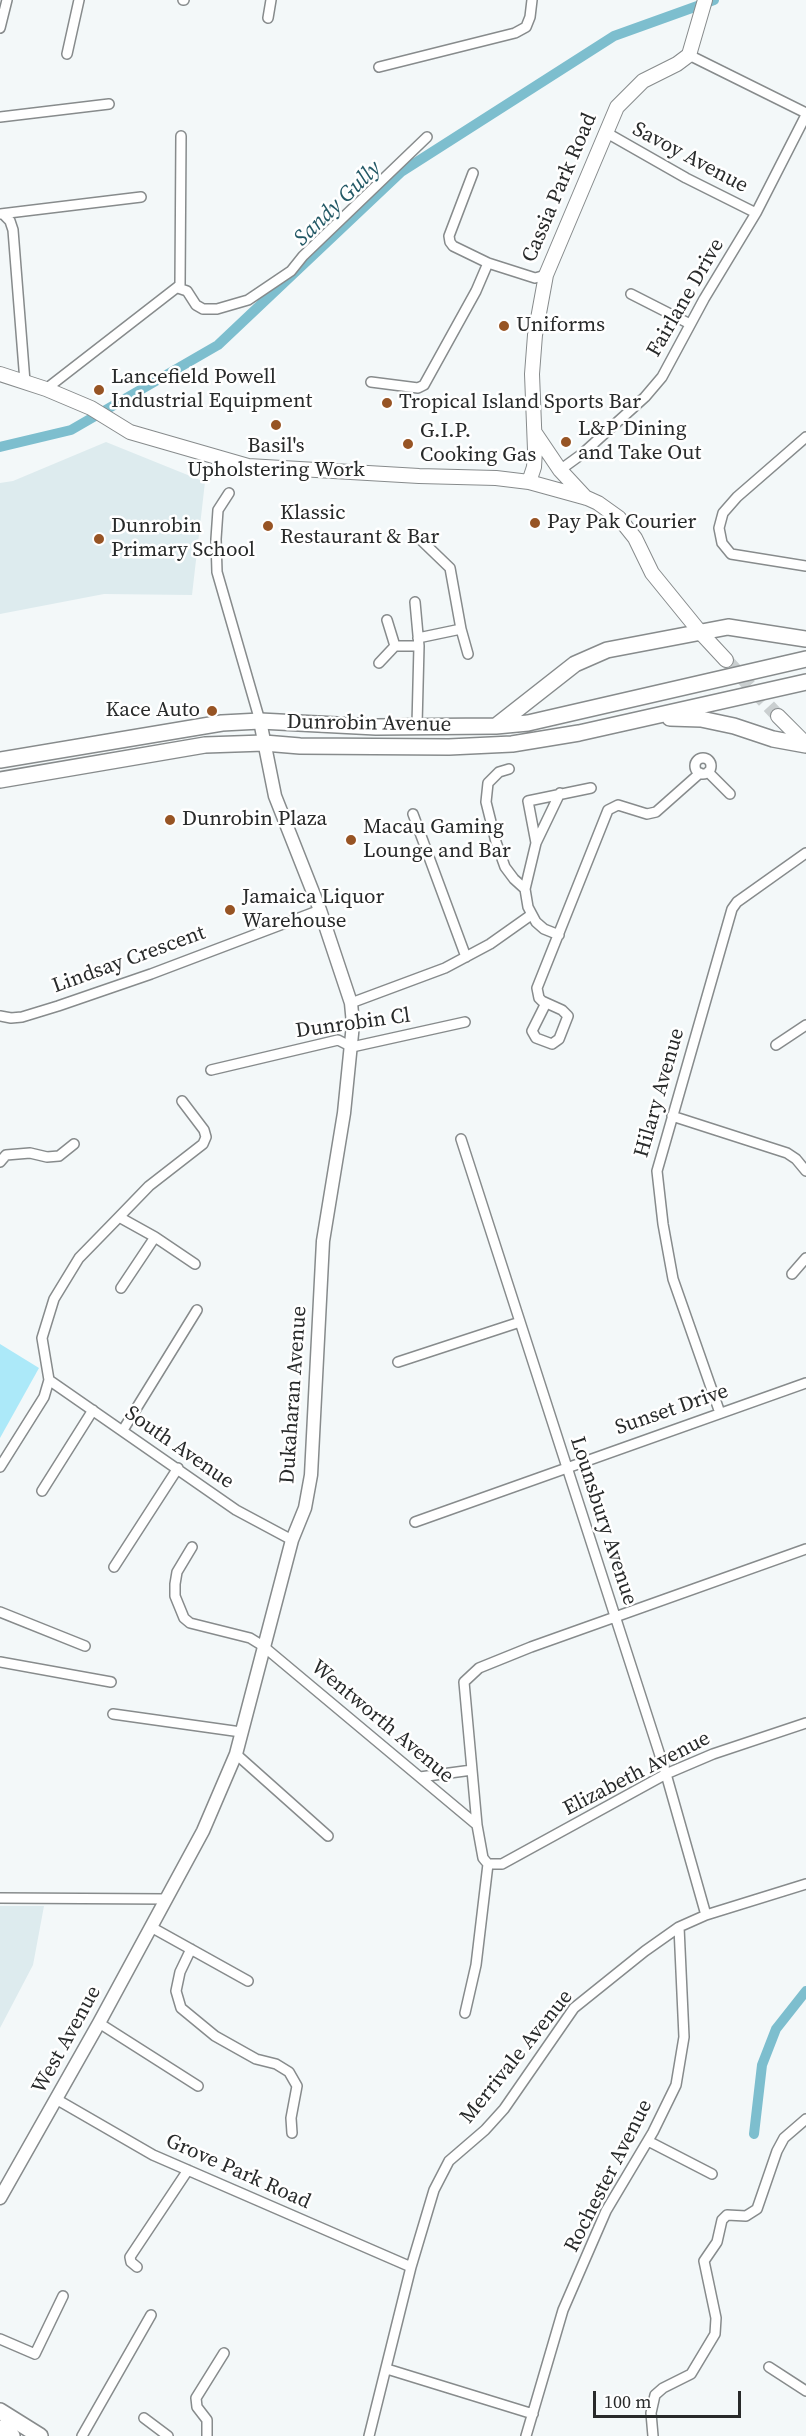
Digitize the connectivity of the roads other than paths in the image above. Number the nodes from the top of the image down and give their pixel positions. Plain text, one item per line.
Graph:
1 (7, 0) edge
2 (79, 0) edge
3 (271, 0) edge
4 (532, 0) edge
5 (705, 0) edge
6 (268, 18) dead end
7 (0, 28) edge
8 (67, 54) dead end
9 (689, 55) junction
10 (380, 67) dead end
11 (109, 104) dead end
12 (806, 114) edge
13 (0, 117) edge
14 (607, 133) junction
15 (181, 136) dead end
16 (427, 137) dead end
17 (473, 173) dead end
18 (141, 197) dead end
19 (756, 213) junction
20 (2, 214) edge
21 (488, 263) junction
22 (546, 275) junction
23 (178, 288) junction
24 (631, 294) dead end
25 (690, 324) junction
26 (0, 374) edge
27 (25, 382) junction
28 (371, 382) dead end
29 (46, 389) junction
30 (534, 431) junction
31 (806, 437) edge
32 (534, 467) junction
33 (560, 470) junction
34 (529, 482) junction
35 (556, 490) junction
36 (230, 493) dead end
37 (587, 498) junction
38 (422, 541) dead end
39 (806, 566) edge
40 (415, 602) dead end
41 (387, 620) dead end
42 (461, 629) junction
43 (700, 632) junction
44 (806, 639) edge
45 (419, 642) junction
46 (395, 646) junction
47 (468, 654) dead end
48 (806, 659) edge
49 (726, 660) tunnel mouth
50 (379, 663) dead end
51 (806, 682) edge
52 (778, 716) tunnel mouth
53 (640, 719) junction
54 (261, 721) junction
55 (417, 725) junction
56 (496, 726) junction
57 (264, 743) junction
58 (806, 744) edge
59 (0, 760) edge
60 (509, 769) dead end
61 (0, 780) edge
62 (591, 788) dead end
63 (560, 793) junction
64 (730, 794) dead end
65 (413, 814) dead end
66 (536, 843) junction
67 (806, 853) edge
68 (525, 889) junction
69 (320, 910) junction
70 (531, 915) junction
71 (559, 935) junction
72 (466, 957) junction
73 (351, 1003) junction
74 (546, 1003) junction
75 (0, 1016) edge
76 (465, 1023) dead end
77 (806, 1025) edge
78 (776, 1045) dead end
79 (352, 1047) junction
80 (211, 1070) dead end
81 (182, 1101) dead end
82 (672, 1116) junction
83 (461, 1139) dead end
84 (74, 1144) dead end
85 (0, 1162) edge
86 (806, 1171) edge
87 (118, 1217) junction
88 (155, 1237) junction
89 (806, 1257) edge
90 (195, 1264) dead end
91 (792, 1274) dead end
92 (121, 1288) dead end
93 (197, 1310) dead end
94 (520, 1322) junction
95 (398, 1362) dead end
96 (49, 1380) junction
97 (806, 1383) edge
98 (93, 1410) junction
99 (720, 1413) junction
100 (123, 1430) junction
101 (567, 1466) junction
102 (0, 1467) edge
103 (178, 1468) junction
104 (42, 1491) dead end
105 (415, 1522) dead end
106 (292, 1540) junction
107 (192, 1547) dead end
108 (806, 1549) edge
109 (114, 1567) dead end
110 (0, 1612) edge
111 (615, 1617) junction
112 (85, 1646) dead end
113 (263, 1646) junction
114 (0, 1662) edge
115 (111, 1682) dead end
116 (113, 1714) dead end
117 (806, 1723) edge
118 (241, 1732) junction
119 (236, 1754) junction
120 (472, 1770) junction
121 (666, 1774) junction
122 (420, 1777) junction
123 (477, 1825) junction
124 (328, 1836) dead end
125 (488, 1864) junction
126 (806, 1884) edge
127 (0, 1898) edge
128 (165, 1899) junction
129 (706, 1915) junction
130 (151, 1927) junction
131 (679, 1927) junction
132 (191, 1949) junction
133 (248, 1981) dead end
134 (465, 2013) dead end
135 (99, 2024) junction
136 (198, 2086) dead end
137 (56, 2099) junction
138 (806, 2119) edge
139 (292, 2133) dead end
140 (648, 2141) junction
141 (188, 2170) junction
142 (712, 2174) dead end
143 (0, 2198) edge
144 (137, 2267) dead end
145 (411, 2267) junction
146 (63, 2296) dead end
147 (151, 2315) dead end
148 (0, 2339) edge
149 (224, 2353) dead end
150 (769, 2367) dead end
151 (387, 2369) junction
152 (806, 2391) edge
153 (0, 2412) edge
154 (533, 2414) junction
155 (144, 2418) dead end
156 (0, 2428) edge
157 (12, 2436) edge
158 (40, 2436) edge
159 (82, 2436) edge
160 (168, 2436) edge
161 (207, 2436) edge
162 (369, 2436) edge
163 (526, 2436) edge
164 (653, 2436) edge

1 - 7 street
2 - 8 street
3 - 6 street
4 - 10 street
5 - 9 main road
9 - 12 street
9 - 14 main road, Cassia Park Road
11 - 13 street
12 - 19 street, Fairlane Drive
14 - 19 street, Savoy Avenue
14 - 22 main road, Cassia Park Road
15 - 23 street
16 - 23 street
17 - 21 street
18 - 20 street
19 - 25 street, Fairlane Drive
20 - 27 street
21 - 22 street
21 - 28 street
22 - 30 main road, Cassia Park Road
23 - 29 street
24 - 25 street
25 - 33 street, Fairlane Drive
26 - 27 main road
27 - 29 main road
29 - 34 main road
30 - 32 main road, Cassia Park Road
30 - 33 main road
31 - 39 street
32 - 33 main road
32 - 34 main road, Cassia Park Road
33 - 35 main road
33 - 37 main road
34 - 35 main road
35 - 37 main road
36 - 54 street
37 - 43 main road
38 - 42 street
40 - 45 street
41 - 46 street
42 - 45 street
42 - 47 street
43 - 44 main road
43 - 49 main road
43 - 56 main road
45 - 46 street
45 - 55 street
46 - 50 street
48 - 56 main road, Dunrobin Avenue
51 - 53 main road, Dunrobin Avenue
52 - 58 main road
53 - 57 main road, Dunrobin Avenue
53 - 58 main road
54 - 55 main road, Dunrobin Avenue
54 - 57 street
54 - 59 main road, Dunrobin Avenue
55 - 56 main road, Dunrobin Avenue
57 - 61 main road, Dunrobin Avenue
57 - 69 street
60 - 68 street
62 - 63 street
63 - 66 street
63 - 66 street
64 - 71 street
65 - 72 street
66 - 68 street
67 - 82 street, Hilary Avenue
68 - 70 street
69 - 73 street, Dukaharan Avenue
69 - 75 street, Lindsay Crescent
70 - 71 street
70 - 72 street
71 - 74 street
72 - 73 street
73 - 79 street, Dukaharan Avenue
74 - 74 street
76 - 79 street, Dunrobin Cl
77 - 78 street
79 - 80 street, Dunrobin Cl
79 - 106 street, Dukaharan Avenue
81 - 87 street
82 - 86 street
82 - 99 street, Hilary Avenue
83 - 94 street, Lounsbury Avenue
84 - 85 street
87 - 88 street
87 - 96 street
88 - 90 street
88 - 92 street
89 - 91 street
93 - 100 street
94 - 95 street
94 - 101 street, Lounsbury Avenue
96 - 98 street, South Avenue
96 - 102 street
97 - 99 street, Sunset Drive
98 - 100 street, South Avenue
98 - 104 street
99 - 101 street, Sunset Drive
100 - 103 street, South Avenue
101 - 105 street, Sunset Drive
101 - 111 street, Lounsbury Avenue
103 - 106 street, South Avenue
103 - 109 street
106 - 113 street, Dukaharan Avenue
107 - 113 street, Wentworth Avenue
108 - 111 street
110 - 112 street
111 - 120 street
111 - 121 street, Lounsbury Avenue
113 - 118 street, Dukaharan Avenue
113 - 122 street, Wentworth Avenue
114 - 115 street
116 - 118 street
117 - 121 street, Elizabeth Avenue
118 - 119 street, Dukaharan Avenue
119 - 124 street
119 - 128 street, Dukaharan Avenue
120 - 122 street
120 - 123 street
121 - 125 street, Elizabeth Avenue
121 - 129 street, Lounsbury Avenue
122 - 123 street, Wentworth Avenue
123 - 125 street
125 - 134 street
126 - 129 street, Merrivale Avenue
127 - 128 street
128 - 130 street, West Avenue
129 - 131 street, Merrivale Avenue
130 - 132 street
130 - 135 street, West Avenue
131 - 140 street, Rochester Avenue
131 - 145 street, Merrivale Avenue
132 - 133 street
132 - 139 street
135 - 136 street
135 - 137 street, West Avenue
137 - 141 street, Grove Park Road
137 - 143 street, West Avenue
138 - 164 street
140 - 142 street
140 - 154 street, Rochester Avenue
141 - 144 street
141 - 145 street, Grove Park Road
145 - 151 street, Merrivale Avenue
146 - 148 street
147 - 159 street
149 - 161 street
150 - 152 street
151 - 154 street
151 - 162 street, Merrivale Avenue
153 - 158 main road
154 - 163 street, Rochester Avenue
155 - 160 street
156 - 157 main road

